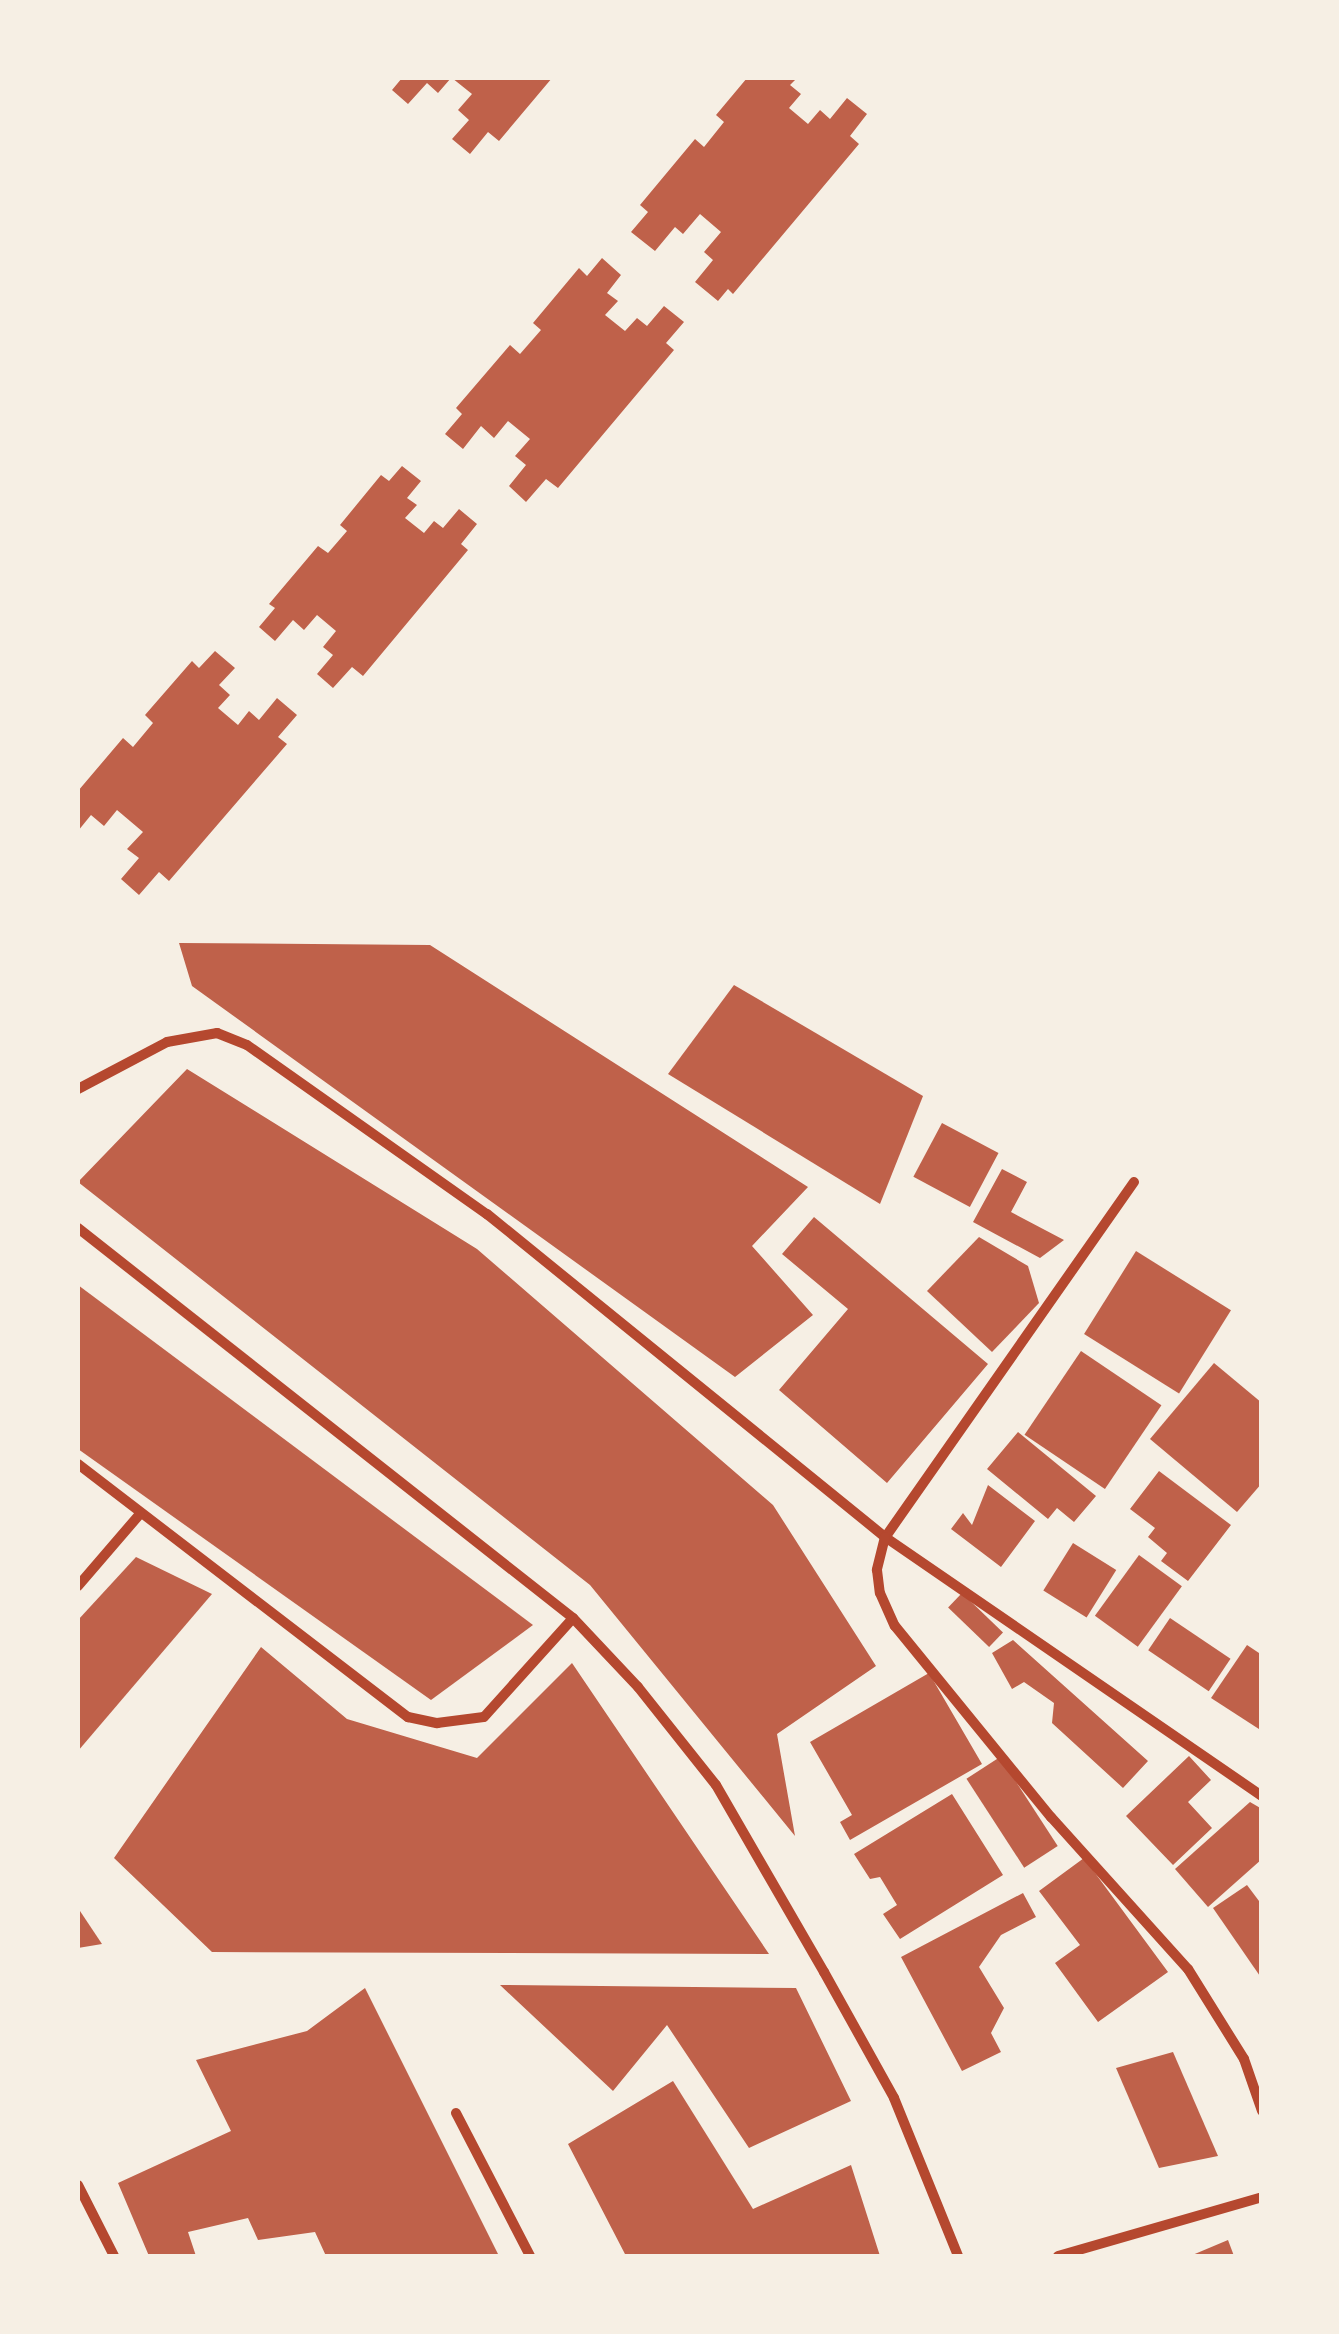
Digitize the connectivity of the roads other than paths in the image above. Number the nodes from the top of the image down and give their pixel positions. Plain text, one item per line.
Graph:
1 (78, 1088) edge
2 (1134, 1182) dead end
3 (78, 1228) edge
4 (78, 1464) edge
5 (140, 1514) junction
6 (885, 1538) junction
7 (78, 1586) edge
8 (573, 1618) junction
9 (1262, 1796) edge
10 (1262, 2111) edge
11 (456, 2114) dead end
12 (78, 2185) edge
13 (1262, 2197) edge
14 (114, 2256) edge
15 (530, 2256) edge
16 (958, 2256) edge
17 (1058, 2256) edge

1 - 6 street
2 - 6 street
3 - 8 street
4 - 5 street
5 - 7 street
5 - 8 street
6 - 9 street
6 - 10 street
8 - 16 street
11 - 15 street
12 - 14 street
13 - 17 street

